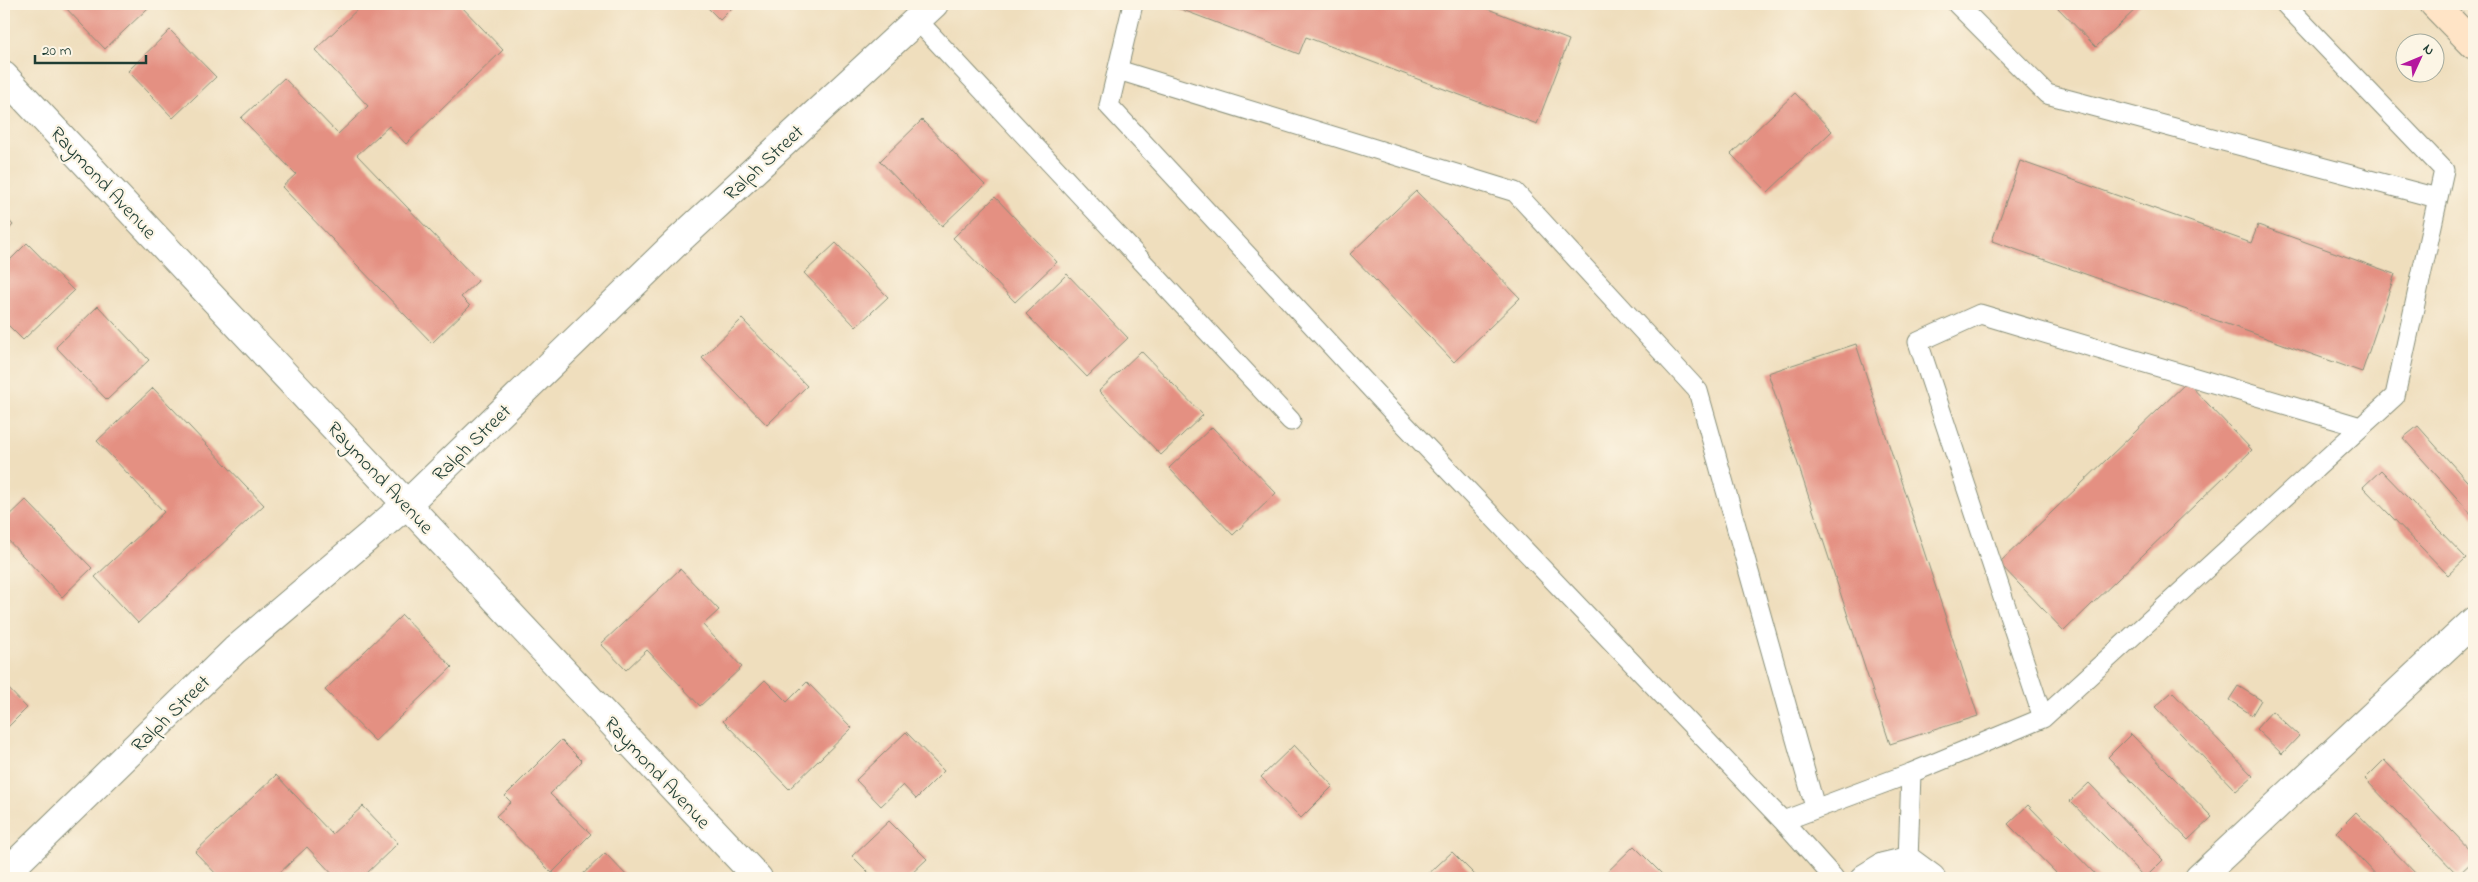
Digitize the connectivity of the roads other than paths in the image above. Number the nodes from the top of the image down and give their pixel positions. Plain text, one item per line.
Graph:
1 (1133, 4) edge
2 (1958, 4) edge
3 (2285, 4) edge
4 (2434, 4) edge
5 (926, 12) edge
6 (2474, 45) edge
7 (1118, 70) junction
8 (4, 76) edge
9 (2438, 198) junction
10 (1290, 421) dead end
11 (2361, 427) junction
12 (407, 504) junction
13 (2474, 621) edge
14 (2042, 718) junction
15 (1911, 773) junction
16 (1815, 807) junction
17 (1783, 821) junction
18 (1908, 860) junction
19 (4, 876) edge
20 (758, 878) edge
21 (1834, 878) edge
22 (1865, 878) edge
23 (1931, 878) edge
24 (2200, 878) edge

1 - 7 lane
2 - 9 lane
3 - 9 lane
4 - 6 main road
5 - 10 lane
5 - 12 street, Ralph Street
7 - 16 lane
7 - 17 lane
8 - 12 street, Raymond Avenue
9 - 11 lane
11 - 14 lane
11 - 14 lane
12 - 19 street, Ralph Street
12 - 20 street, Raymond Avenue
13 - 24 street
14 - 15 lane
15 - 16 lane
15 - 18 lane
16 - 17 lane
17 - 21 lane
18 - 22 street
18 - 23 street

